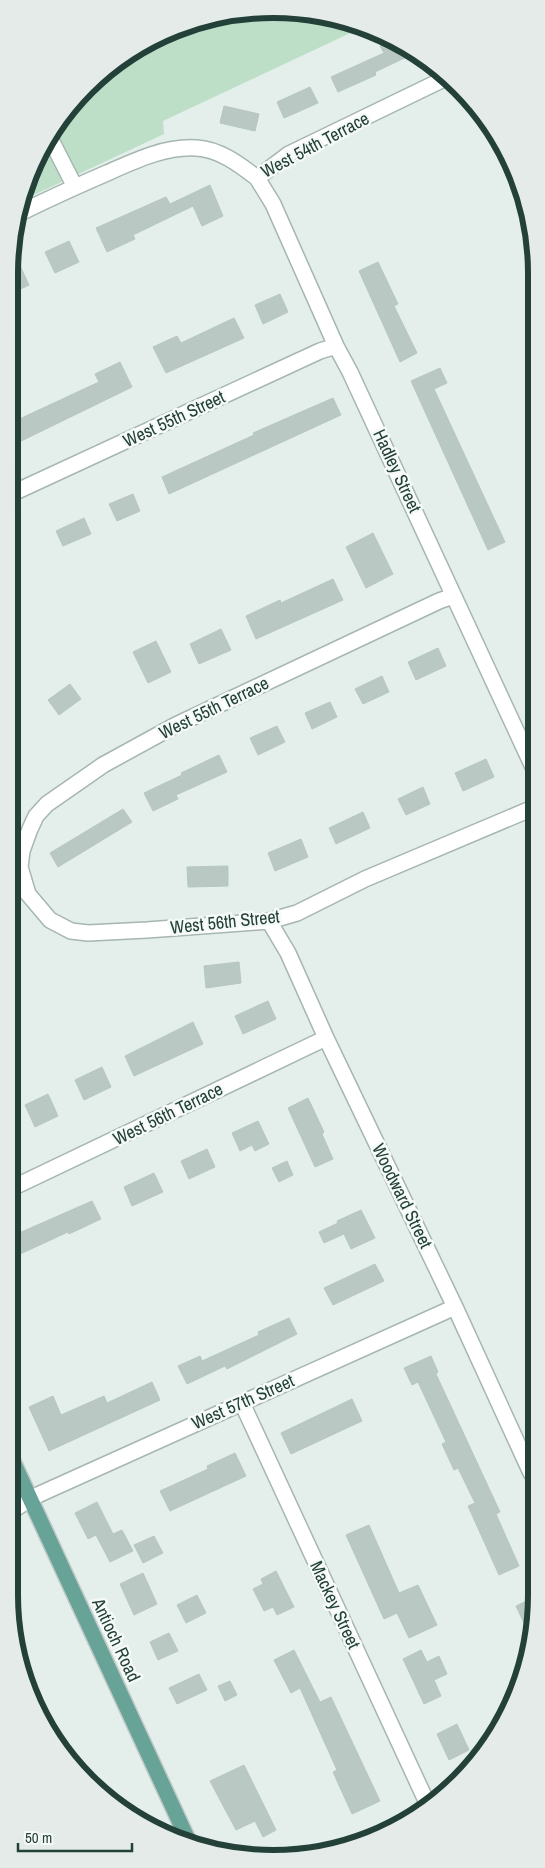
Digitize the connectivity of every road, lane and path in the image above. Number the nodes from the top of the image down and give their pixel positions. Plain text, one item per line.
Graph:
1 (441, 81) edge
2 (54, 142) edge
3 (257, 178) junction
4 (75, 186) junction
5 (25, 211) edge
6 (336, 346) junction
7 (18, 491) edge
8 (453, 596) junction
9 (528, 756) edge
10 (528, 810) edge
11 (20, 867) joint
12 (269, 921) junction
13 (326, 1038) junction
14 (18, 1185) edge
15 (455, 1307) junction
16 (242, 1403) junction
17 (528, 1464) edge
18 (18, 1471) edge
19 (18, 1497) edge
20 (31, 1498) junction
21 (18, 1507) edge
22 (426, 1800) edge
23 (186, 1835) edge

1 - 3 street, West 54th Terrace
2 - 4 street
3 - 4 street, West 54th Terrace
3 - 6 street, Hadley Street
4 - 5 street, West 54th Terrace
6 - 7 street, West 55th Street
6 - 8 street, Hadley Street
8 - 9 street, Hadley Street
8 - 11 street, West 55th Terrace
10 - 12 street, West 56th Street
11 - 12 street, West 56th Street
12 - 13 street, Woodward Street
13 - 14 street, West 56th Terrace
13 - 15 street, Woodward Street
15 - 16 street, West 57th Street
15 - 17 street, Woodward Street
16 - 20 street, West 57th Street
16 - 22 street, Mackey Street
18 - 20 main road, Antioch Road
19 - 20 street
20 - 21 street, West 57th Street
20 - 23 main road, Antioch Road

